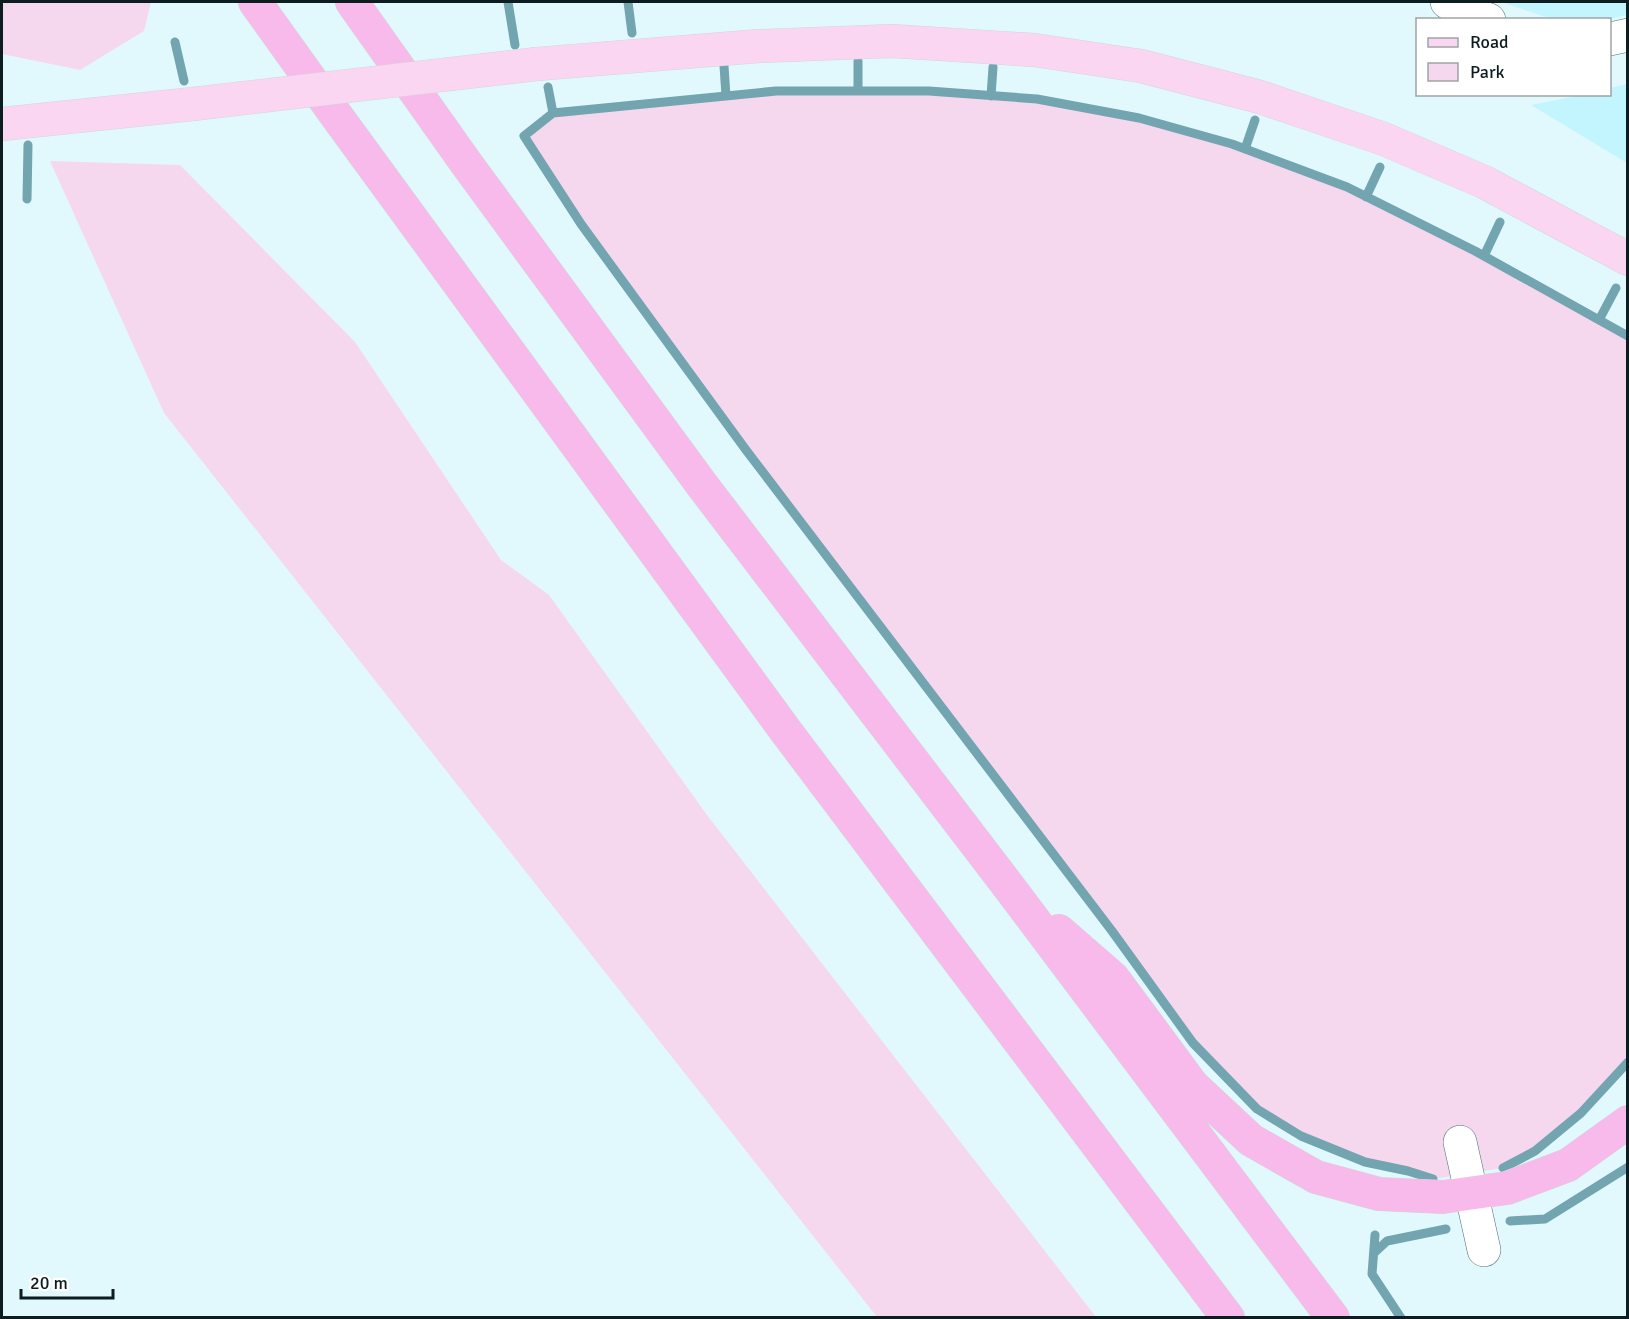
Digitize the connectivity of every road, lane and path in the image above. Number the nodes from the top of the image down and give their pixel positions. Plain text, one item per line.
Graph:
1 (255, 2) edge
2 (352, 2) edge
3 (1447, 2) edge
4 (1484, 18) edge
5 (1628, 35) edge
6 (1611, 39) edge
7 (2, 124) edge
8 (1628, 259) edge
9 (1012, 891) junction
10 (1628, 1122) edge
11 (1460, 1142) dead end
12 (1471, 1193) junction
13 (1484, 1250) dead end
14 (1228, 1317) edge
15 (1333, 1317) edge

1 - 14 highway
2 - 9 highway
3 - 4 lane
5 - 6 lane
7 - 8 main road, bridge
9 - 12 highway
9 - 15 highway
10 - 12 highway
11 - 12 lane
12 - 13 lane

